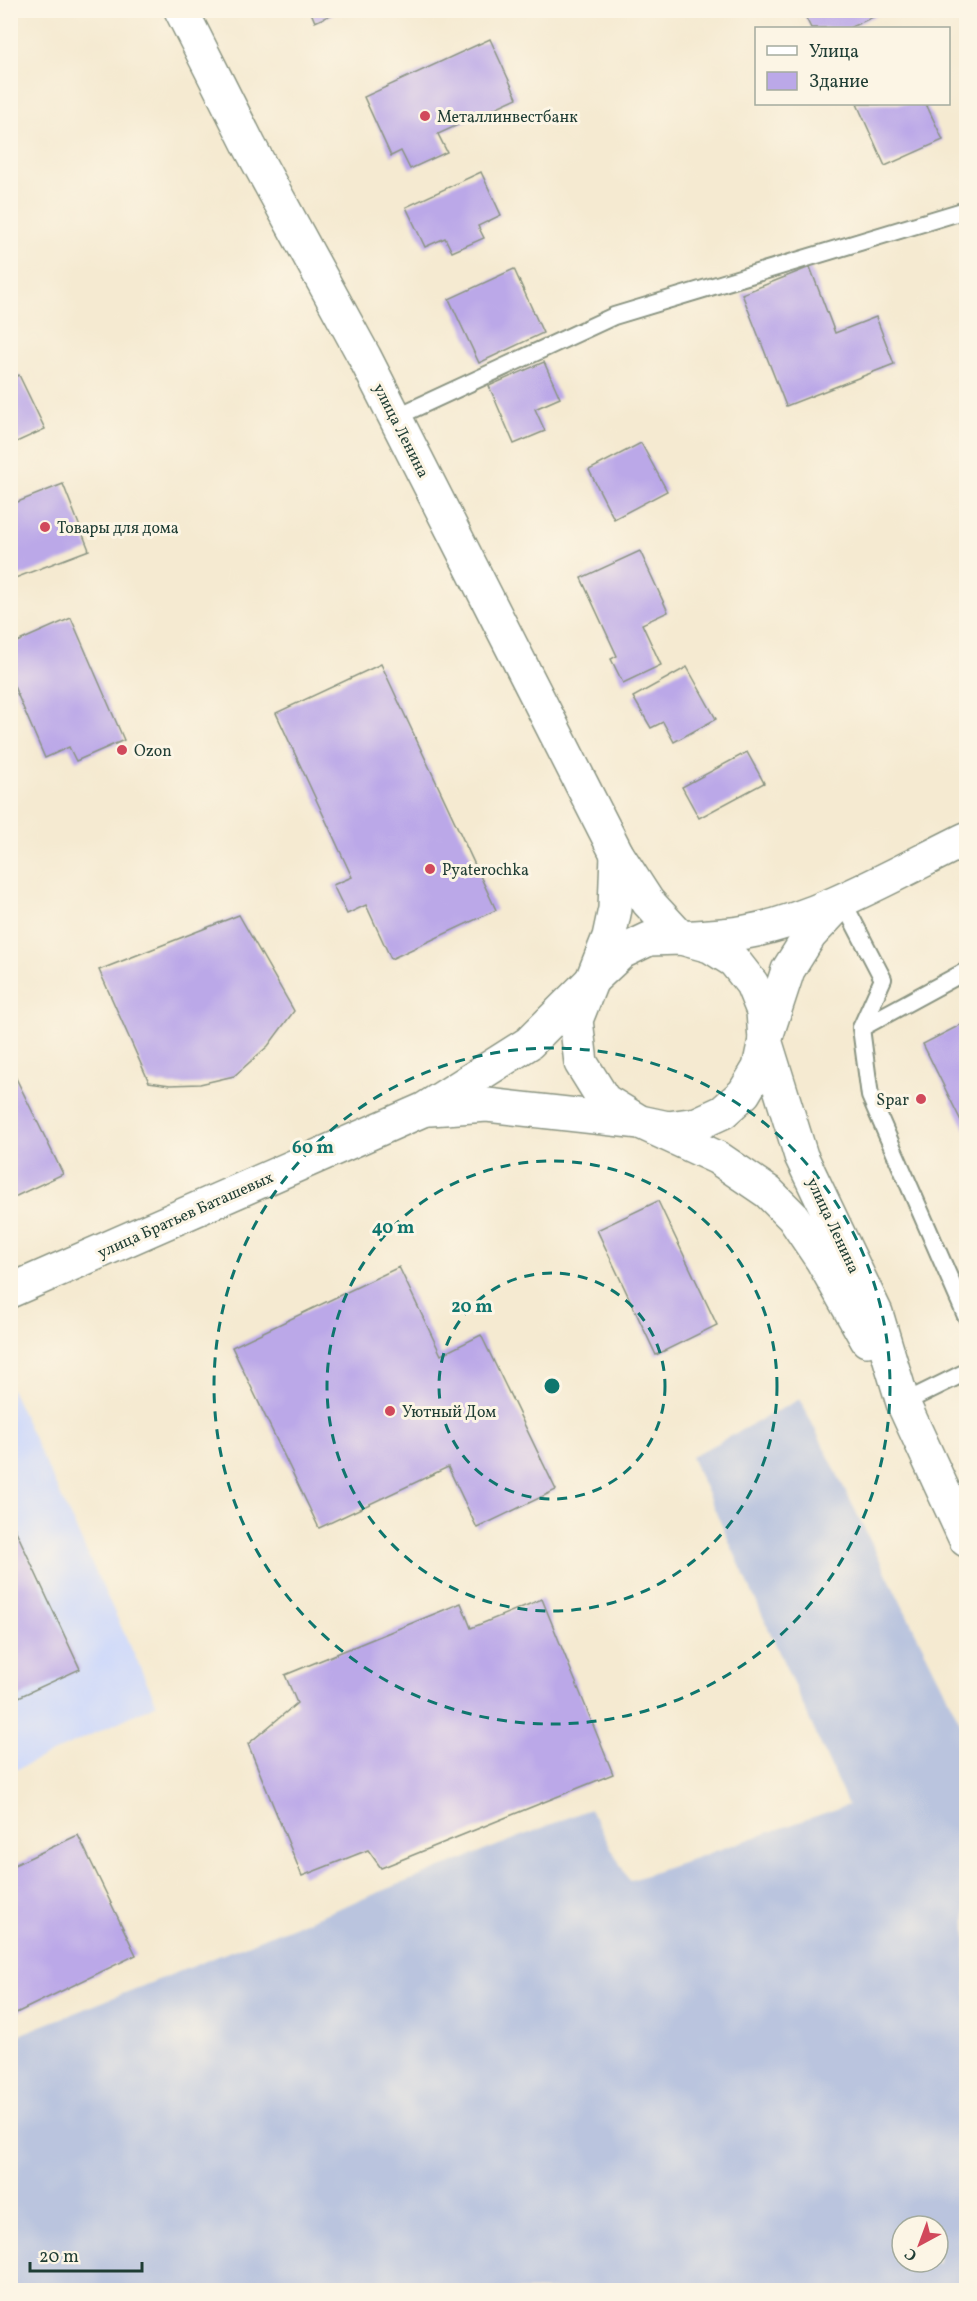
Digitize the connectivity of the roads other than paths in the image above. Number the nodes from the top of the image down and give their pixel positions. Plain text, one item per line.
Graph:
1 (181, 10) edge
2 (966, 210) edge
3 (396, 417) junction
4 (966, 838) edge
5 (617, 854) junction
6 (842, 900) junction
7 (681, 938) junction
8 (966, 971) edge
9 (591, 980) junction
10 (861, 1028) junction
11 (765, 1040) junction
12 (425, 1110) junction
13 (640, 1122) junction
14 (10, 1291) edge
15 (966, 1316) edge
16 (966, 1372) edge
17 (899, 1394) junction
18 (966, 1540) edge

1 - 3 street, улица Ленина
2 - 3 lane
3 - 5 street, улица Ленина
4 - 6 street
5 - 7 street, улица Ленина
5 - 9 street, улица Ленина
6 - 7 street
6 - 10 lane
6 - 11 street
7 - 9 street, улица Ленина
7 - 11 street, улица Ленина
8 - 10 lane
9 - 12 street, улица Братьев Баташевых
9 - 13 street, улица Братьев Баташевых
10 - 15 lane
11 - 13 street, улица Братьев Баташевых
11 - 17 street, улица Ленина
12 - 13 street, улица Братьев Баташевых
12 - 14 street, улица Братьев Баташевых
13 - 17 street, улица Братьев Баташевых
16 - 17 lane
17 - 18 street, улица Ленина

